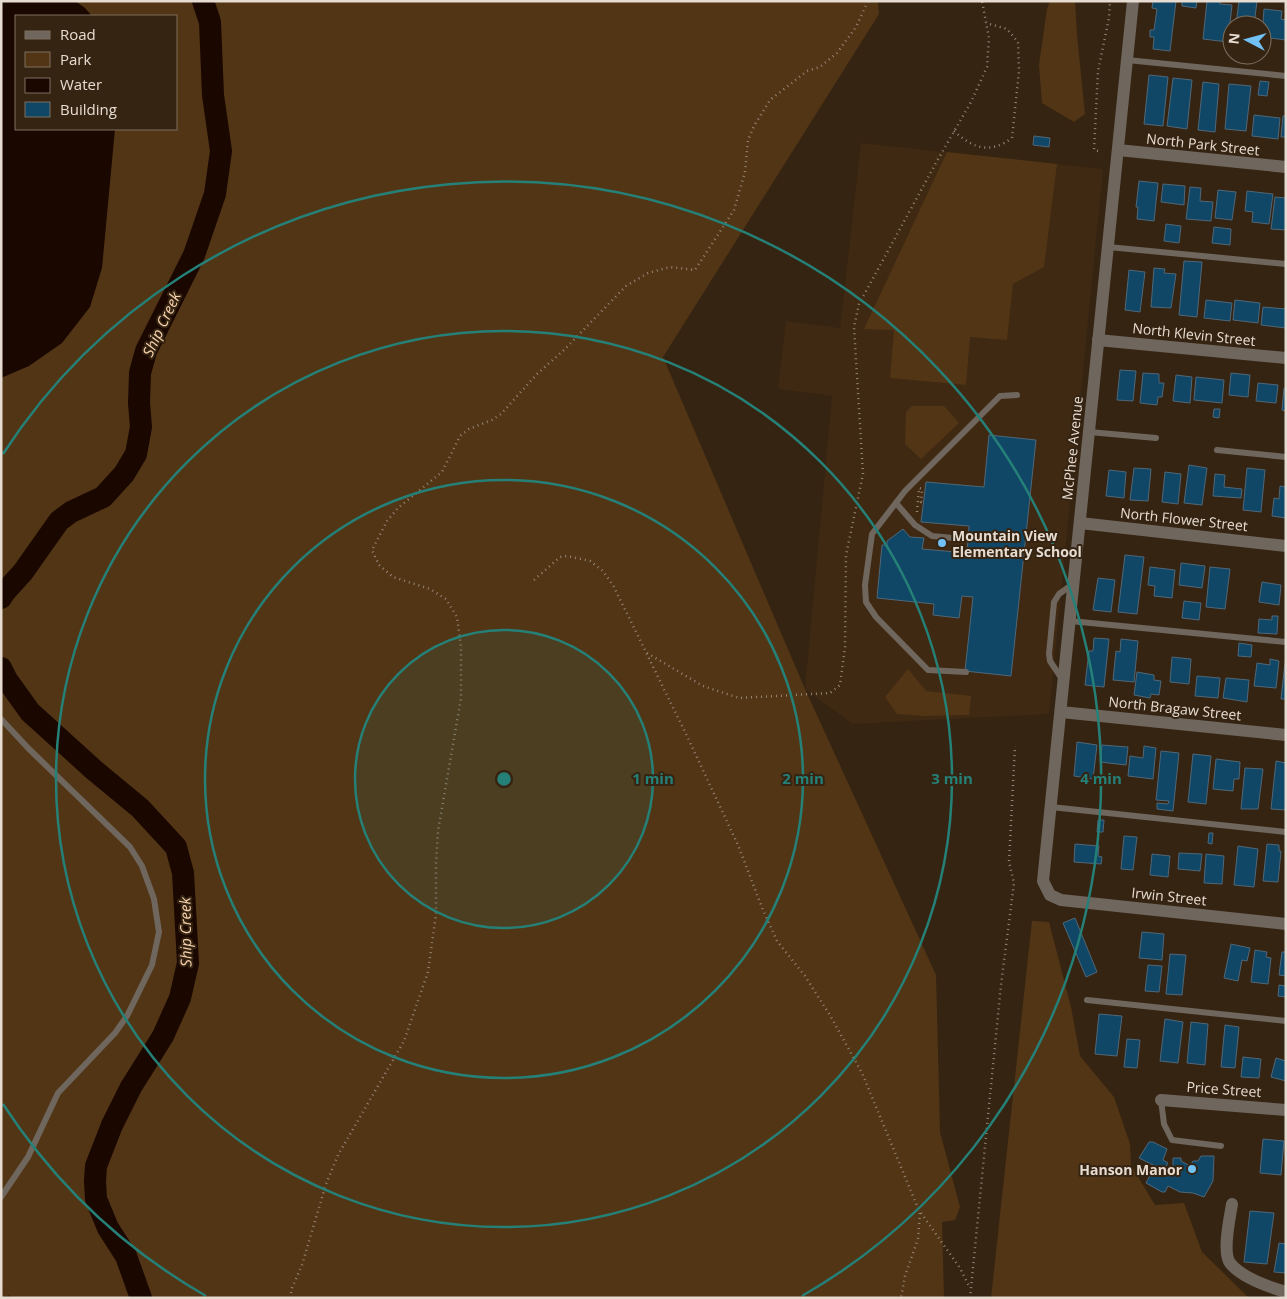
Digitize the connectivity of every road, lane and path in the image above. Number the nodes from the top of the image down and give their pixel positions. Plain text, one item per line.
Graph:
1 (868, 1) edge
2 (982, 1) edge
3 (1110, 1) edge
4 (1133, 1) edge
5 (986, 23) junction
6 (1127, 60) junction
7 (1286, 76) edge
8 (954, 131) junction
9 (1118, 150) junction
10 (1098, 151) dead end
11 (1286, 167) edge
12 (1108, 247) junction
13 (1286, 264) edge
14 (1098, 340) junction
15 (1286, 358) edge
16 (1017, 395) dead end
17 (1089, 432) junction
18 (1156, 438) dead end
19 (1217, 450) dead end
20 (1286, 457) edge
21 (924, 502) dead end
22 (896, 503) junction
23 (1080, 523) junction
24 (915, 525) junction
25 (963, 539) dead end
26 (1286, 546) edge
27 (534, 580) dead end
28 (1074, 583) junction
29 (1070, 621) junction
30 (1286, 642) edge
31 (647, 653) junction
32 (966, 672) dead end
33 (1063, 683) junction
34 (1060, 712) junction
35 (1, 719) edge
36 (1286, 735) edge
37 (1015, 746) dead end
38 (1051, 808) junction
39 (1286, 832) edge
40 (1050, 895) joint
41 (1286, 924) edge
42 (1087, 1000) dead end
43 (1286, 1021) edge
44 (1161, 1100) joint
45 (1286, 1110) edge
46 (1221, 1146) dead end
47 (1, 1197) edge
48 (1232, 1204) dead end
49 (920, 1213) junction
50 (971, 1289) junction
51 (1286, 1292) edge
52 (290, 1298) edge
53 (901, 1298) edge
54 (970, 1298) edge

1 - 52 path
2 - 5 path
3 - 10 path
4 - 6 street, McPhee Avenue
5 - 8 path
5 - 8 path
6 - 7 lane
6 - 9 street, McPhee Avenue
8 - 31 path
9 - 11 street, North Park Street
9 - 12 street, McPhee Avenue
12 - 13 lane
12 - 14 street, McPhee Avenue
14 - 15 street, North Klevin Street
14 - 17 street, McPhee Avenue
16 - 22 lane
17 - 18 lane
17 - 23 street, McPhee Avenue
19 - 20 lane
21 - 24 path
22 - 24 lane
22 - 32 lane
23 - 26 street, North Flower Street
23 - 28 street, McPhee Avenue
24 - 25 lane
27 - 31 path
28 - 29 street, McPhee Avenue
28 - 33 lane
29 - 30 lane
29 - 33 street, McPhee Avenue
31 - 49 path
33 - 34 street, McPhee Avenue
34 - 36 street, North Bragaw Street
34 - 38 street, McPhee Avenue
35 - 47 lane
37 - 50 path
38 - 39 lane
38 - 40 street, McPhee Avenue
40 - 41 street, Irwin Street
42 - 43 lane
44 - 45 street, Price Street
44 - 46 lane
48 - 51 street
49 - 50 path
49 - 53 path
50 - 54 path

